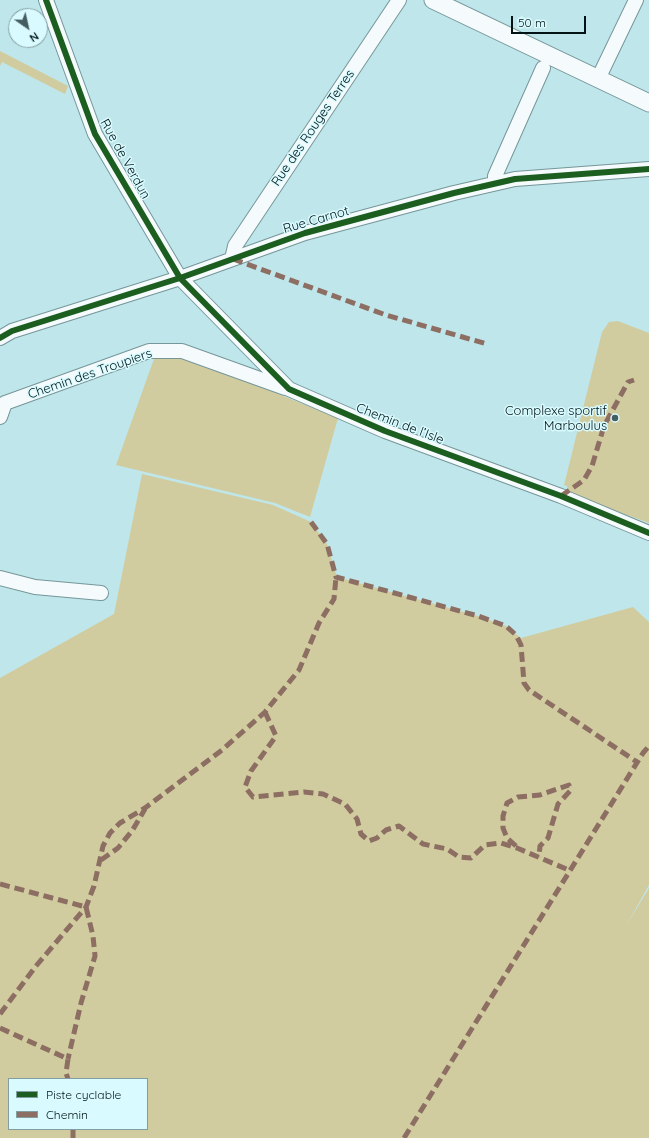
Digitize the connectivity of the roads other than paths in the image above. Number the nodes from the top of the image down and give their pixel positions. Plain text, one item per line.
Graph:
1 (46, 0) edge
2 (399, 0) edge
3 (433, 0) edge
4 (636, 0) edge
5 (543, 68) dead end
6 (598, 79) junction
7 (649, 103) edge
8 (649, 169) edge
9 (495, 183) junction
10 (232, 259) junction
11 (180, 278) junction
12 (0, 338) edge
13 (289, 389) junction
14 (3, 402) edge
15 (0, 417) edge
16 (649, 533) edge
17 (0, 578) edge
18 (101, 593) dead end

1 - 11 street, Rue de Verdun
2 - 10 street, Rue des Rouges Terres
3 - 6 main road
4 - 6 street
5 - 9 street
6 - 7 main road
8 - 9 street, Rue Carnot
9 - 10 street, Rue Carnot
10 - 11 street, Rue Carnot
11 - 12 street, Rue Carnot
11 - 13 street, Chemin de l’Isle
13 - 14 street, Chemin des Troupiers
13 - 16 street, Chemin de l’Isle
14 - 15 street
17 - 18 street

